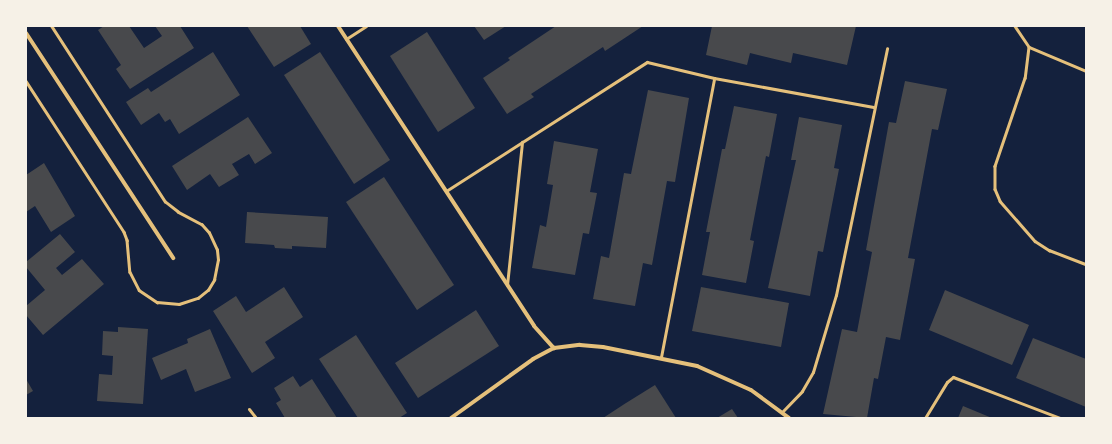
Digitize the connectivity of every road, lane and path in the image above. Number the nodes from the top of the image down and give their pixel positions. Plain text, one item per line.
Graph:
1 (338, 26) edge
2 (366, 26) edge
3 (1015, 26) edge
4 (26, 33) edge
5 (346, 39) junction
6 (1029, 47) junction
7 (887, 48) dead end
8 (1086, 70) edge
9 (714, 78) junction
10 (873, 107) junction
11 (522, 142) junction
12 (446, 191) junction
13 (173, 258) dead end
14 (1086, 264) edge
15 (507, 285) junction
16 (554, 348) junction
17 (661, 357) junction
18 (249, 409) dead end
19 (782, 412) junction
20 (256, 418) edge
21 (451, 418) edge
22 (789, 418) edge
23 (925, 418) edge
24 (1060, 418) edge

1 - 5 street
2 - 5 lane
3 - 6 path
4 - 13 street
5 - 12 street
6 - 8 path
6 - 14 path
7 - 10 lane
9 - 10 lane
9 - 11 lane
9 - 17 lane
10 - 19 lane
11 - 12 lane
11 - 15 lane
12 - 15 street
15 - 16 street
16 - 17 street
16 - 21 street
17 - 19 street
18 - 20 lane
19 - 22 street
23 - 24 lane

